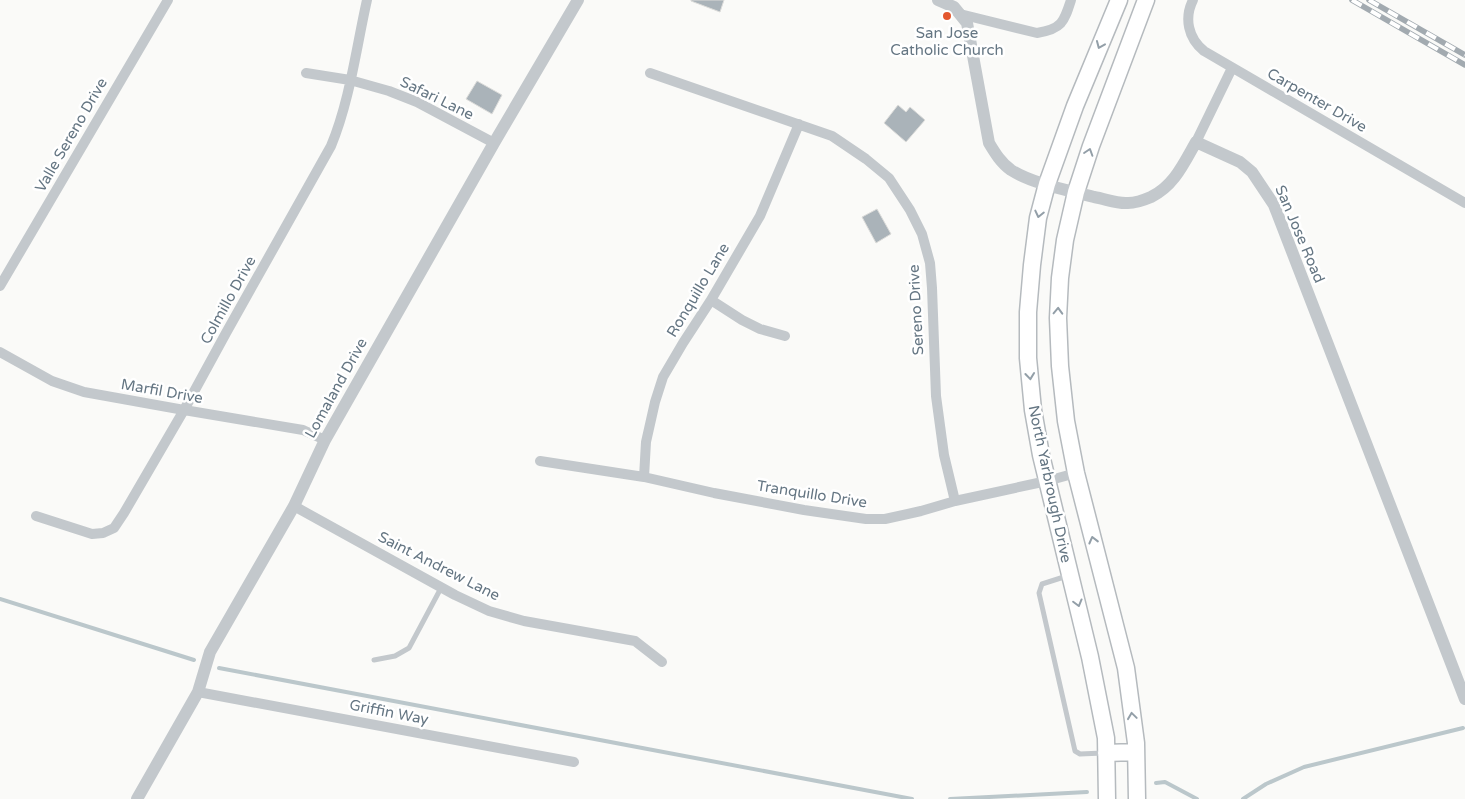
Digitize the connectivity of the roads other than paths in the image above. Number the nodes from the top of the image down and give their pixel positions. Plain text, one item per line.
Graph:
1 (168, 0) edge
2 (367, 0) edge
3 (578, 0) edge
4 (938, 0) edge
5 (1071, 0) edge
6 (1119, 0) edge
7 (1146, 0) edge
8 (1194, 0) edge
9 (960, 14) junction
10 (1232, 68) junction
11 (306, 73) dead end
12 (650, 73) dead end
13 (350, 80) junction
14 (799, 124) junction
15 (1196, 142) junction
16 (494, 143) junction
17 (1047, 184) junction
18 (1076, 192) junction
19 (1465, 203) edge
20 (0, 286) edge
21 (711, 300) junction
22 (785, 336) dead end
23 (0, 352) edge
24 (184, 410) junction
25 (325, 440) junction
26 (540, 461) dead end
27 (1076, 472) junction
28 (644, 477) junction
29 (1047, 481) junction
30 (955, 501) junction
31 (294, 506) junction
32 (36, 516) dead end
33 (1070, 576) junction
34 (442, 587) junction
35 (374, 660) dead end
36 (662, 662) dead end
37 (198, 692) junction
38 (1465, 699) edge
39 (1136, 752) junction
40 (1106, 753) junction
41 (574, 762) dead end
42 (137, 799) edge
43 (1107, 799) edge
44 (1136, 799) edge

1 - 20 street, Valle Sereno Drive
2 - 13 street, Colmillo Drive
3 - 16 street, Lomaland Drive
4 - 9 street
5 - 9 street
6 -> 17 main road, North Yarbrough Drive
18 -> 7 main road, North Yarbrough Drive
8 - 10 street, Carpenter Drive
9 - 17 street
10 - 15 street
10 - 19 street, Carpenter Drive
11 - 13 street, Safari Lane
12 - 14 street, Sereno Drive
13 - 16 street, Safari Lane
13 - 24 street, Colmillo Drive
14 - 21 street, Ronquillo Lane
14 - 30 street, Sereno Drive
15 - 18 street
15 - 38 street, San Jose Road
16 - 25 street, Lomaland Drive
17 - 18 street
17 -> 29 main road, North Yarbrough Drive
27 -> 18 main road, North Yarbrough Drive
21 - 22 street
21 - 28 street, Ronquillo Lane
23 - 24 street, Marfil Drive
24 - 25 street, Marfil Drive
24 - 32 street, Colmillo Drive
25 - 31 street, Lomaland Drive
26 - 28 street, Tranquillo Drive
27 - 29 street, Tranquillo Drive
39 -> 27 main road, North Yarbrough Drive
28 - 30 street, Tranquillo Drive
29 - 30 street, Tranquillo Drive
29 - 33 main road, North Yarbrough Drive
31 - 34 street, Saint Andrew Lane
31 - 37 street, Lomaland Drive
33 -> 40 main road, North Yarbrough Drive
33 - 40 lane
34 - 35 lane
34 - 36 street, Saint Andrew Lane
37 - 41 street, Griffin Way
37 - 42 street, Lomaland Drive
39 - 40 main road
39 - 44 main road, North Yarbrough Drive
40 - 43 main road, North Yarbrough Drive

